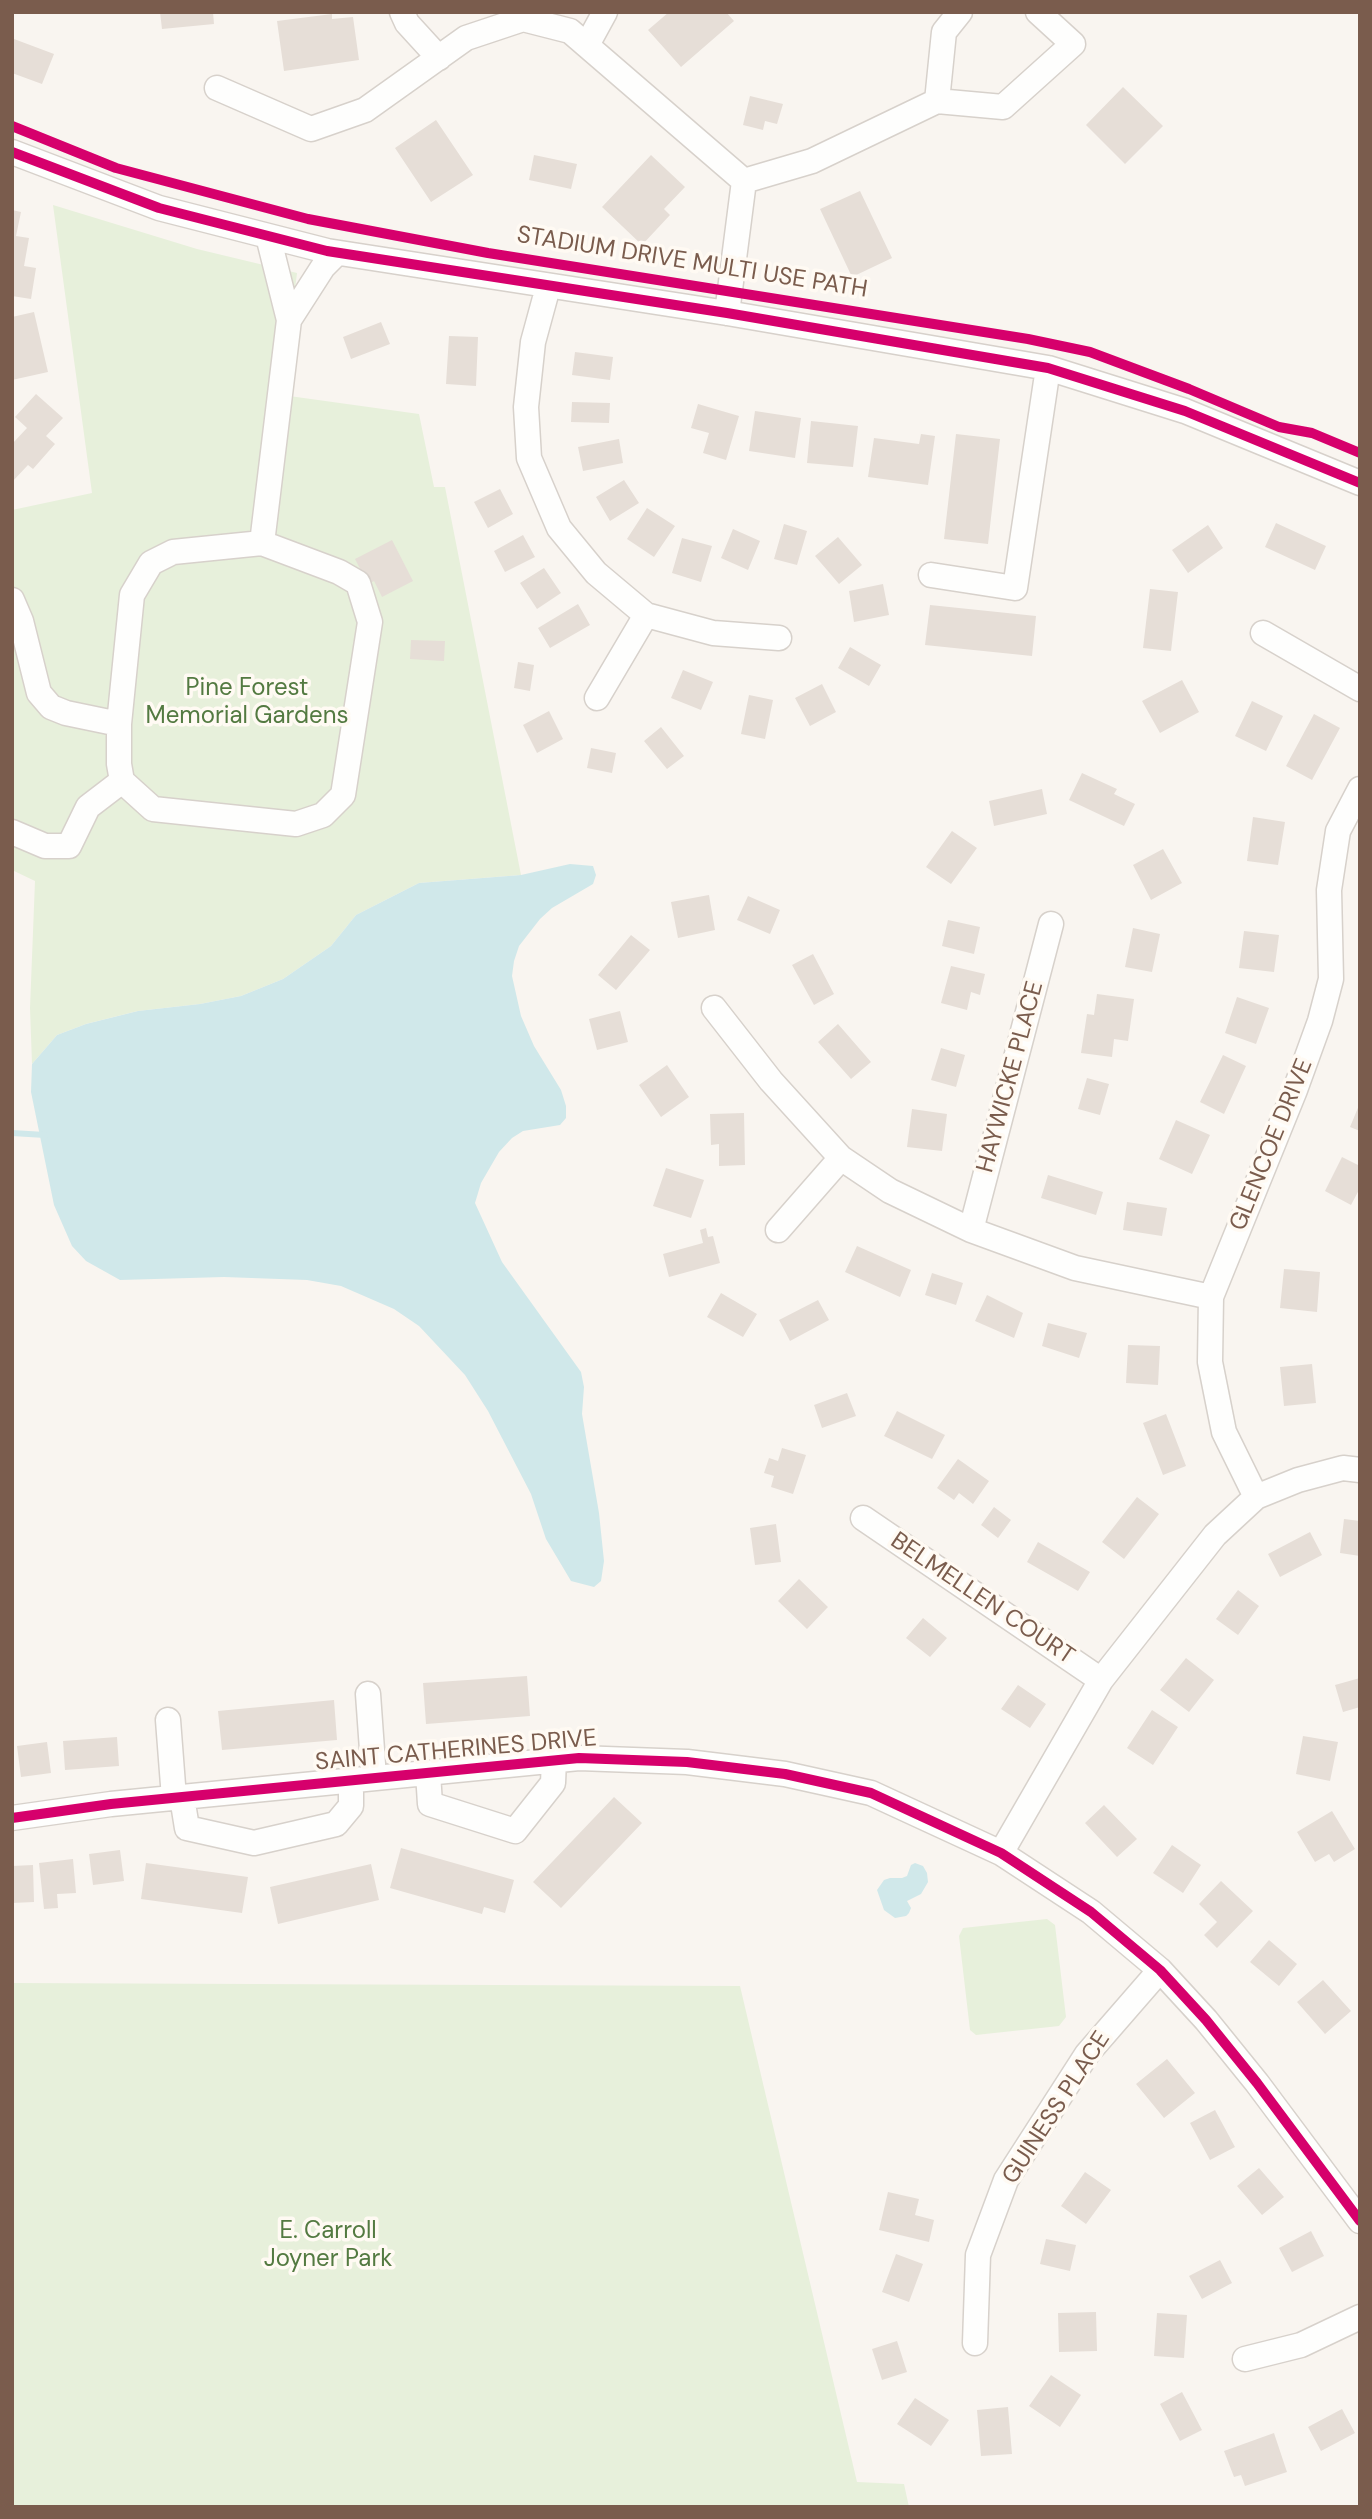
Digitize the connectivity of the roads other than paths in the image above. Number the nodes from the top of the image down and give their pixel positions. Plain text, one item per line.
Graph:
1 (402, 12) edge
2 (605, 12) edge
3 (960, 12) edge
4 (1038, 12) edge
5 (587, 45) junction
6 (439, 58) junction
7 (217, 88) dead end
8 (937, 101) junction
9 (12, 152) edge
10 (744, 181) junction
11 (268, 236) junction
12 (337, 253) junction
13 (548, 286) junction
14 (727, 313) junction
15 (289, 320) junction
16 (1048, 368) junction
17 (1360, 483) edge
18 (262, 543) junction
19 (931, 575) dead end
20 (12, 600) edge
21 (646, 615) junction
22 (1263, 633) dead end
23 (779, 638) dead end
24 (1360, 689) edge
25 (597, 698) dead end
26 (119, 724) junction
27 (122, 781) junction
28 (1360, 789) edge
29 (12, 832) edge
30 (1051, 924) dead end
31 (714, 1007) dead end
32 (841, 1158) junction
33 (778, 1230) dead end
34 (971, 1230) junction
35 (1211, 1297) junction
36 (1360, 1470) edge
37 (1256, 1497) junction
38 (863, 1518) dead end
39 (1101, 1680) junction
40 (368, 1694) dead end
41 (168, 1720) dead end
42 (554, 1760) junction
43 (428, 1773) junction
44 (362, 1779) junction
45 (178, 1798) junction
46 (12, 1818) edge
47 (1001, 1853) junction
48 (1160, 1970) junction
49 (1360, 2221) edge
50 (1360, 2317) edge
51 (975, 2343) dead end
52 (1245, 2359) dead end

1 - 6 street
2 - 5 street
3 - 8 street
4 - 8 street
5 - 6 street
5 - 10 street
6 - 7 street
8 - 10 street
9 - 11 street
10 - 14 street
11 - 12 street
11 - 15 street
12 - 13 street
12 - 15 street
13 - 14 street
13 - 21 street
14 - 16 street
15 - 18 street
16 - 17 street
16 - 19 street
18 - 26 street
18 - 27 street
20 - 26 street
21 - 23 street
21 - 25 street
22 - 24 street
26 - 27 street
27 - 29 street
28 - 35 street, GLENCOE DRIVE
30 - 34 street, HAYWICKE PLACE
31 - 32 street
32 - 33 street
32 - 34 street
34 - 35 street
35 - 37 street, GLENCOE DRIVE
36 - 37 street
37 - 39 street
38 - 39 street, BELMELLEN COURT
39 - 47 street
40 - 44 street
41 - 45 street
42 - 43 street, SAINT CATHERINES DRIVE
42 - 43 street
42 - 47 street, SAINT CATHERINES DRIVE
43 - 44 street, SAINT CATHERINES DRIVE
44 - 45 street, SAINT CATHERINES DRIVE
44 - 45 street
45 - 46 street, SAINT CATHERINES DRIVE
47 - 48 street, SAINT CATHERINES DRIVE
48 - 49 street, SAINT CATHERINES DRIVE
48 - 51 street, GUINESS PLACE
50 - 52 street

